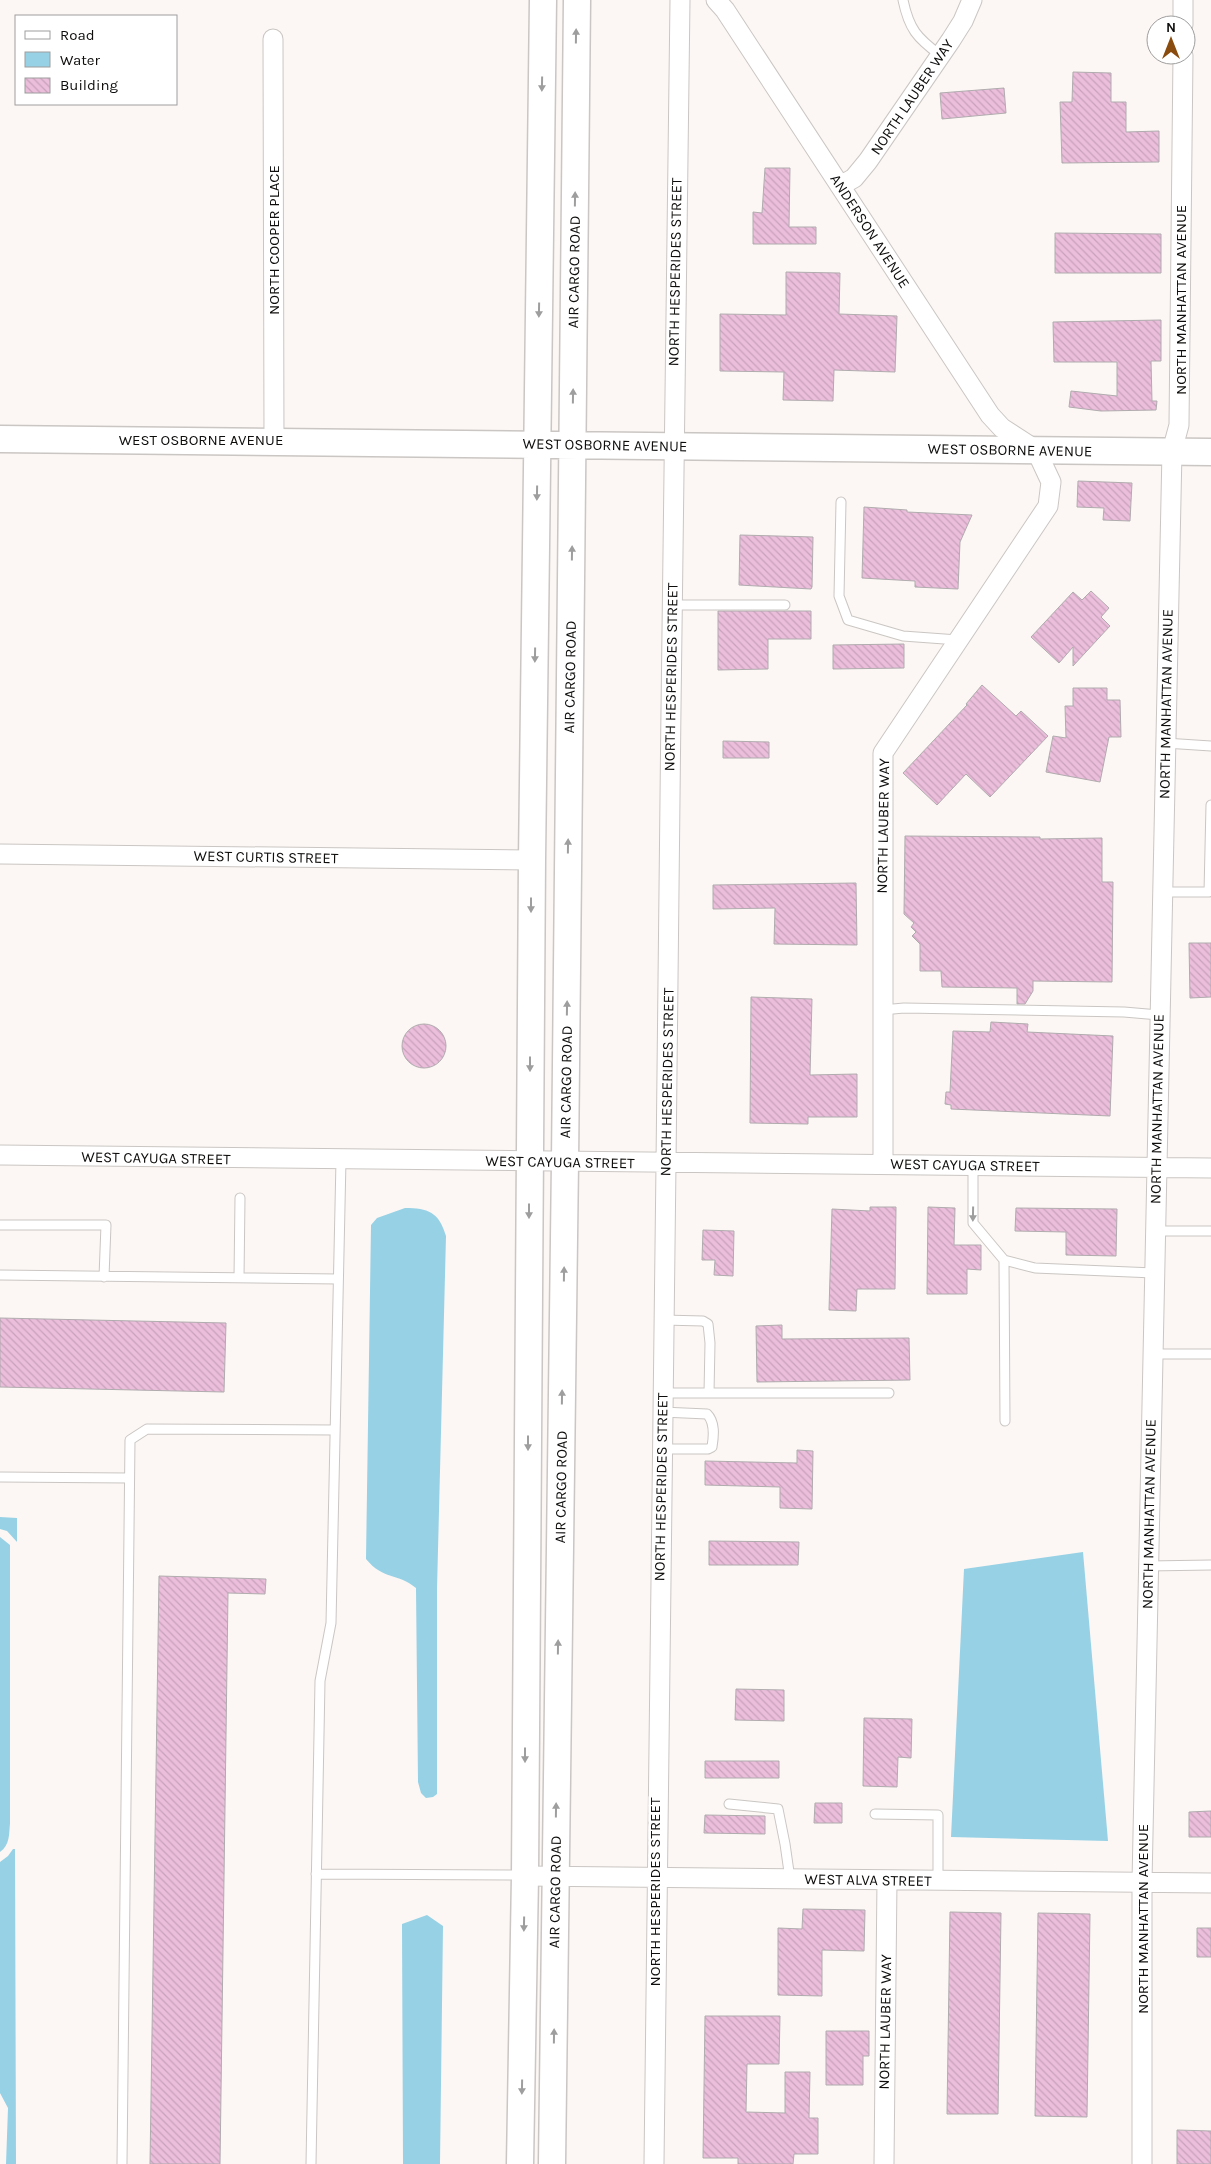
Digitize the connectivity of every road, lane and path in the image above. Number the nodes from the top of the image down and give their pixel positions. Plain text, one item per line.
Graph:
1 (543, 0) edge
2 (577, 0) edge
3 (680, 0) edge
4 (716, 0) edge
5 (903, 0) edge
6 (972, 0) edge
7 (1183, 0) edge
8 (1183, 15) edge
9 (273, 39) dead end
10 (940, 55) junction
11 (1183, 65) edge
12 (840, 186) junction
13 (0, 438) edge
14 (274, 441) junction
15 (538, 444) junction
16 (573, 445) junction
17 (672, 446) junction
18 (1036, 450) junction
19 (1172, 451) junction
20 (1211, 452) edge
21 (841, 502) dead end
22 (672, 605) junction
23 (785, 605) dead end
24 (958, 640) junction
25 (1165, 743) junction
26 (1211, 746) edge
27 (1211, 805) edge
28 (0, 854) edge
29 (532, 860) junction
30 (1162, 892) junction
31 (882, 1010) junction
32 (1159, 1015) junction
33 (0, 1155) edge
34 (341, 1160) junction
35 (530, 1162) junction
36 (565, 1162) junction
37 (666, 1163) junction
38 (883, 1164) junction
39 (973, 1165) junction
40 (1156, 1167) junction
41 (1211, 1168) edge
42 (240, 1198) dead end
43 (0, 1224) edge
44 (1211, 1231) edge
45 (1155, 1232) junction
46 (1004, 1260) junction
47 (1154, 1273) junction
48 (0, 1275) edge
49 (104, 1277) junction
50 (239, 1278) junction
51 (338, 1280) junction
52 (664, 1320) junction
53 (1152, 1354) junction
54 (1211, 1354) edge
55 (662, 1393) junction
56 (709, 1393) junction
57 (889, 1393) dead end
58 (662, 1412) junction
59 (1005, 1421) dead end
60 (335, 1430) junction
61 (661, 1449) junction
62 (0, 1477) edge
63 (128, 1478) junction
64 (1211, 1565) edge
65 (1148, 1566) junction
66 (730, 1804) dead end
67 (875, 1814) dead end
68 (316, 1874) junction
69 (525, 1876) junction
70 (555, 1876) junction
71 (655, 1877) junction
72 (790, 1879) junction
73 (887, 1880) junction
74 (938, 1880) junction
75 (1142, 1882) junction
76 (1211, 1883) edge
77 (122, 2164) edge
78 (311, 2164) edge
79 (520, 2164) edge
80 (552, 2164) edge
81 (654, 2164) edge
82 (884, 2164) edge
83 (1142, 2164) edge

1 -> 15 street, AIR CARGO ROAD
16 -> 2 street, AIR CARGO ROAD
3 - 17 street, NORTH HESPERIDES STREET
4 - 12 street, ANDERSON AVENUE
5 - 10 lane
6 - 10 street, NORTH LAUBER WAY
7 - 8 street
9 - 14 street, NORTH COOPER PLACE
10 - 12 street, NORTH LAUBER WAY
11 - 19 street, NORTH MANHATTAN AVENUE
12 - 18 street, ANDERSON AVENUE
13 - 14 street, WEST OSBORNE AVENUE
14 - 15 street, WEST OSBORNE AVENUE
15 - 16 street, WEST OSBORNE AVENUE
15 -> 29 street, AIR CARGO ROAD
16 - 17 street, WEST OSBORNE AVENUE
36 -> 16 street, AIR CARGO ROAD
17 - 18 street, WEST OSBORNE AVENUE
17 - 22 street, NORTH HESPERIDES STREET
18 - 19 street, WEST OSBORNE AVENUE
18 - 24 street, NORTH LAUBER WAY
19 - 20 street, WEST OSBORNE AVENUE
19 - 25 street, NORTH MANHATTAN AVENUE
21 - 24 lane
22 - 23 lane
22 - 37 street, NORTH HESPERIDES STREET
24 - 31 street, NORTH LAUBER WAY
25 - 26 lane
25 - 30 street, NORTH MANHATTAN AVENUE
27 - 30 lane
28 - 29 street, WEST CURTIS STREET
29 -> 35 street, AIR CARGO ROAD
30 - 32 street, NORTH MANHATTAN AVENUE
31 - 32 lane
31 - 38 street, NORTH LAUBER WAY
32 - 40 street, NORTH MANHATTAN AVENUE
33 - 34 street, WEST CAYUGA STREET
34 - 35 street, WEST CAYUGA STREET
34 - 51 lane
35 - 36 street, WEST CAYUGA STREET
35 -> 69 street, AIR CARGO ROAD
36 - 37 street, WEST CAYUGA STREET
70 -> 36 street, AIR CARGO ROAD
37 - 38 street, WEST CAYUGA STREET
37 - 52 street, NORTH HESPERIDES STREET
38 - 39 street, WEST CAYUGA STREET
39 - 40 street, WEST CAYUGA STREET
39 -> 46 lane
40 - 41 street, WEST CAYUGA STREET
40 - 45 street, NORTH MANHATTAN AVENUE
42 - 50 lane
43 - 49 lane
44 - 45 lane
45 - 47 street, NORTH MANHATTAN AVENUE
46 - 47 lane
46 - 59 lane
47 - 53 street, NORTH MANHATTAN AVENUE
48 - 49 lane
49 - 50 lane
50 - 51 lane
51 - 60 lane
52 - 55 street, NORTH HESPERIDES STREET
52 - 56 lane
53 - 54 lane
53 - 65 street, NORTH MANHATTAN AVENUE
55 - 56 lane
55 - 58 street, NORTH HESPERIDES STREET
56 - 57 lane
58 - 61 street, NORTH HESPERIDES STREET
58 - 61 lane
60 - 63 lane
60 - 68 lane
61 - 71 street, NORTH HESPERIDES STREET
62 - 63 lane
63 - 77 lane
64 - 65 lane
65 - 75 street, NORTH MANHATTAN AVENUE
66 - 72 lane
67 - 74 lane
68 - 69 lane
68 - 78 lane
69 - 70 street, WEST ALVA STREET
69 -> 79 street, AIR CARGO ROAD
70 - 71 street, WEST ALVA STREET
80 -> 70 street, AIR CARGO ROAD
71 - 72 street, WEST ALVA STREET
71 - 81 street, NORTH HESPERIDES STREET
72 - 73 street, WEST ALVA STREET
73 - 74 street, WEST ALVA STREET
73 - 82 street, NORTH LAUBER WAY
74 - 75 street, WEST ALVA STREET
75 - 76 street, WEST ALVA STREET
75 - 83 street, NORTH MANHATTAN AVENUE

